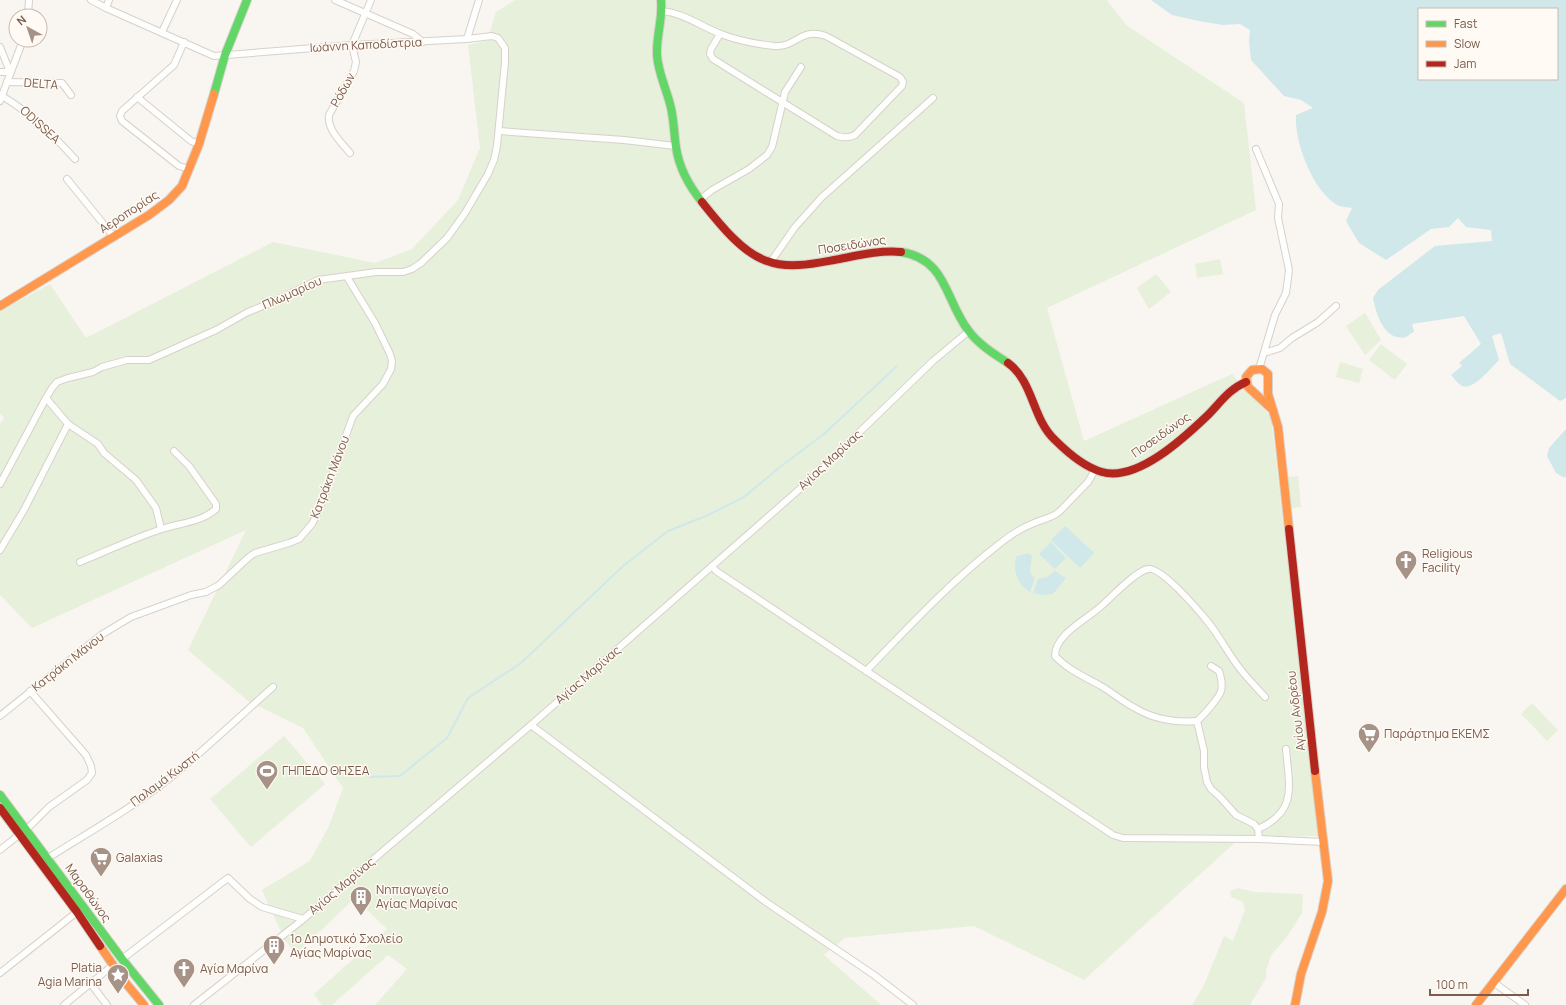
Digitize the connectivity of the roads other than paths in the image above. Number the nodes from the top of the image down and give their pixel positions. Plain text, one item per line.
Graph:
1 (92, 0) edge
2 (109, 0) edge
3 (177, 0) edge
4 (247, 0) edge
5 (335, 0) edge
6 (371, 0) edge
7 (479, 0) edge
8 (661, 0) edge
9 (106, 8) junction
10 (662, 12) junction
11 (366, 13) junction
12 (162, 32) junction
13 (720, 34) junction
14 (467, 39) junction
15 (184, 42) junction
16 (424, 42) junction
17 (352, 45) junction
18 (0, 48) edge
19 (20, 48) edge
20 (225, 56) junction
21 (801, 67) dead end
22 (0, 72) edge
23 (10, 72) junction
24 (7, 82) junction
25 (72, 95) dead end
26 (137, 97) junction
27 (1, 98) edge
28 (933, 98) dead end
29 (782, 101) junction
30 (499, 130) junction
31 (199, 144) junction
32 (675, 146) junction
33 (1256, 149) dead end
34 (350, 153) dead end
35 (75, 160) dead end
36 (189, 169) junction
37 (67, 179) dead end
38 (701, 199) junction
39 (114, 237) junction
40 (770, 262) junction
41 (347, 277) junction
42 (0, 306) edge
43 (1336, 306) dead end
44 (969, 330) junction
45 (1264, 353) junction
46 (1259, 369) junction
47 (1246, 382) junction
48 (1267, 387) junction
49 (1253, 392) junction
50 (46, 398) junction
51 (1273, 410) junction
52 (68, 424) junction
53 (174, 451) dead end
54 (1095, 470) junction
55 (0, 484) edge
56 (161, 529) junction
57 (0, 550) edge
58 (80, 562) dead end
59 (712, 566) junction
60 (1211, 666) dead end
61 (866, 671) junction
62 (273, 687) dead end
63 (30, 691) junction
64 (1265, 697) dead end
65 (0, 716) edge
66 (1197, 721) junction
67 (532, 725) junction
68 (1286, 749) dead end
69 (0, 795) edge
70 (0, 808) edge
71 (1258, 829) junction
72 (23, 832) junction
73 (1259, 839) junction
74 (1324, 842) junction
75 (0, 850) edge
76 (48, 858) junction
77 (1566, 889) edge
78 (77, 912) junction
79 (303, 919) junction
80 (122, 959) junction
81 (114, 965) junction
82 (0, 973) edge
83 (1493, 982) junction
84 (91, 984) junction
85 (64, 1005) edge
86 (107, 1005) edge
87 (144, 1005) edge
88 (159, 1005) edge
89 (194, 1005) edge
90 (913, 1005) edge
91 (1295, 1005) edge
92 (1476, 1005) edge
93 (1525, 1005) edge

1 - 9 street, Ιωάννη Καποδίστρια
2 - 9 street
3 - 12 street
4 - 20 street, Αεροπορίας
5 - 11 street
6 - 11 street
7 - 14 street
8 - 10 street, Ποσειδώνος
9 - 12 street, Ιωάννη Καποδίστρια
10 - 13 street
10 - 32 street, Ποσειδώνος
11 - 16 street
11 - 17 street
12 - 15 street, Ιωάννη Καποδίστρια
13 - 29 street
13 - 29 street
14 - 16 street, Ιωάννη Καποδίστρια
14 - 30 street, Πλωμαρίου
15 - 20 street, Ιωάννη Καποδίστρια
15 - 26 street
16 - 17 street, Ιωάννη Καποδίστρια
17 - 20 street, Ιωάννη Καποδίστρια
17 - 34 street, Ρόδων
18 - 23 street
19 - 23 street
20 - 31 street, Αεροπορίας
21 - 29 street
22 - 23 street
23 - 24 street
24 - 25 street, DELTA
24 - 27 street
26 - 31 street
26 - 36 street
27 - 35 street, ODISSEA
28 - 40 street
29 - 38 street
30 - 32 street
30 - 41 street, Πλωμαρίου
31 - 36 street, Αεροπορίας
32 - 38 street, Ποσειδώνος
33 - 45 street
36 - 39 street, Αεροπορίας
37 - 39 street
38 - 40 street, Ποσειδώνος
39 - 42 street, Αεροπορίας
40 - 44 street, Ποσειδώνος
41 - 50 street, Πλωμαρίου
41 - 63 street, Κατράκη Μάνου
43 - 45 street
44 - 54 street, Ποσειδώνος
44 - 59 street, Αγίας Μαρίνας
45 - 46 street
46 - 47 street
46 - 48 street
47 - 49 street
47 - 54 street, Ποσειδώνος
48 - 49 street
48 - 51 street, Αγίου Ανδρέου
49 - 51 street
50 - 52 street
50 - 55 street, Πλωμαρίου
51 - 74 street, Αγίου Ανδρέου
52 - 56 street
52 - 57 street
53 - 56 street
54 - 61 street
56 - 58 street
59 - 61 street
59 - 67 street, Αγίας Μαρίνας
60 - 66 street
61 - 73 street
62 - 76 street, Παλαμά Κωστή
63 - 65 street, Κατράκη Μάνου
63 - 72 street
64 - 66 street
66 - 71 street
67 - 79 street, Αγίας Μαρίνας
67 - 90 street
68 - 71 street
69 - 72 street, Μαραθώνος
70 - 72 street, Μαραθώνος
71 - 73 street
72 - 75 street
72 - 76 street, Μαραθώνος
72 - 78 street, Μαραθώνος
73 - 74 street
74 - 91 street, Αγίου Ανδρέου
76 - 80 street, Μαραθώνος
77 - 83 street
78 - 81 street, Μαραθώνος
78 - 82 street
79 - 80 street
79 - 89 street, Αγίας Μαρίνας
80 - 88 street, Μαραθώνος
81 - 84 street
81 - 87 street, Μαραθώνος
83 - 92 street
83 - 93 street
84 - 85 street
84 - 86 street

